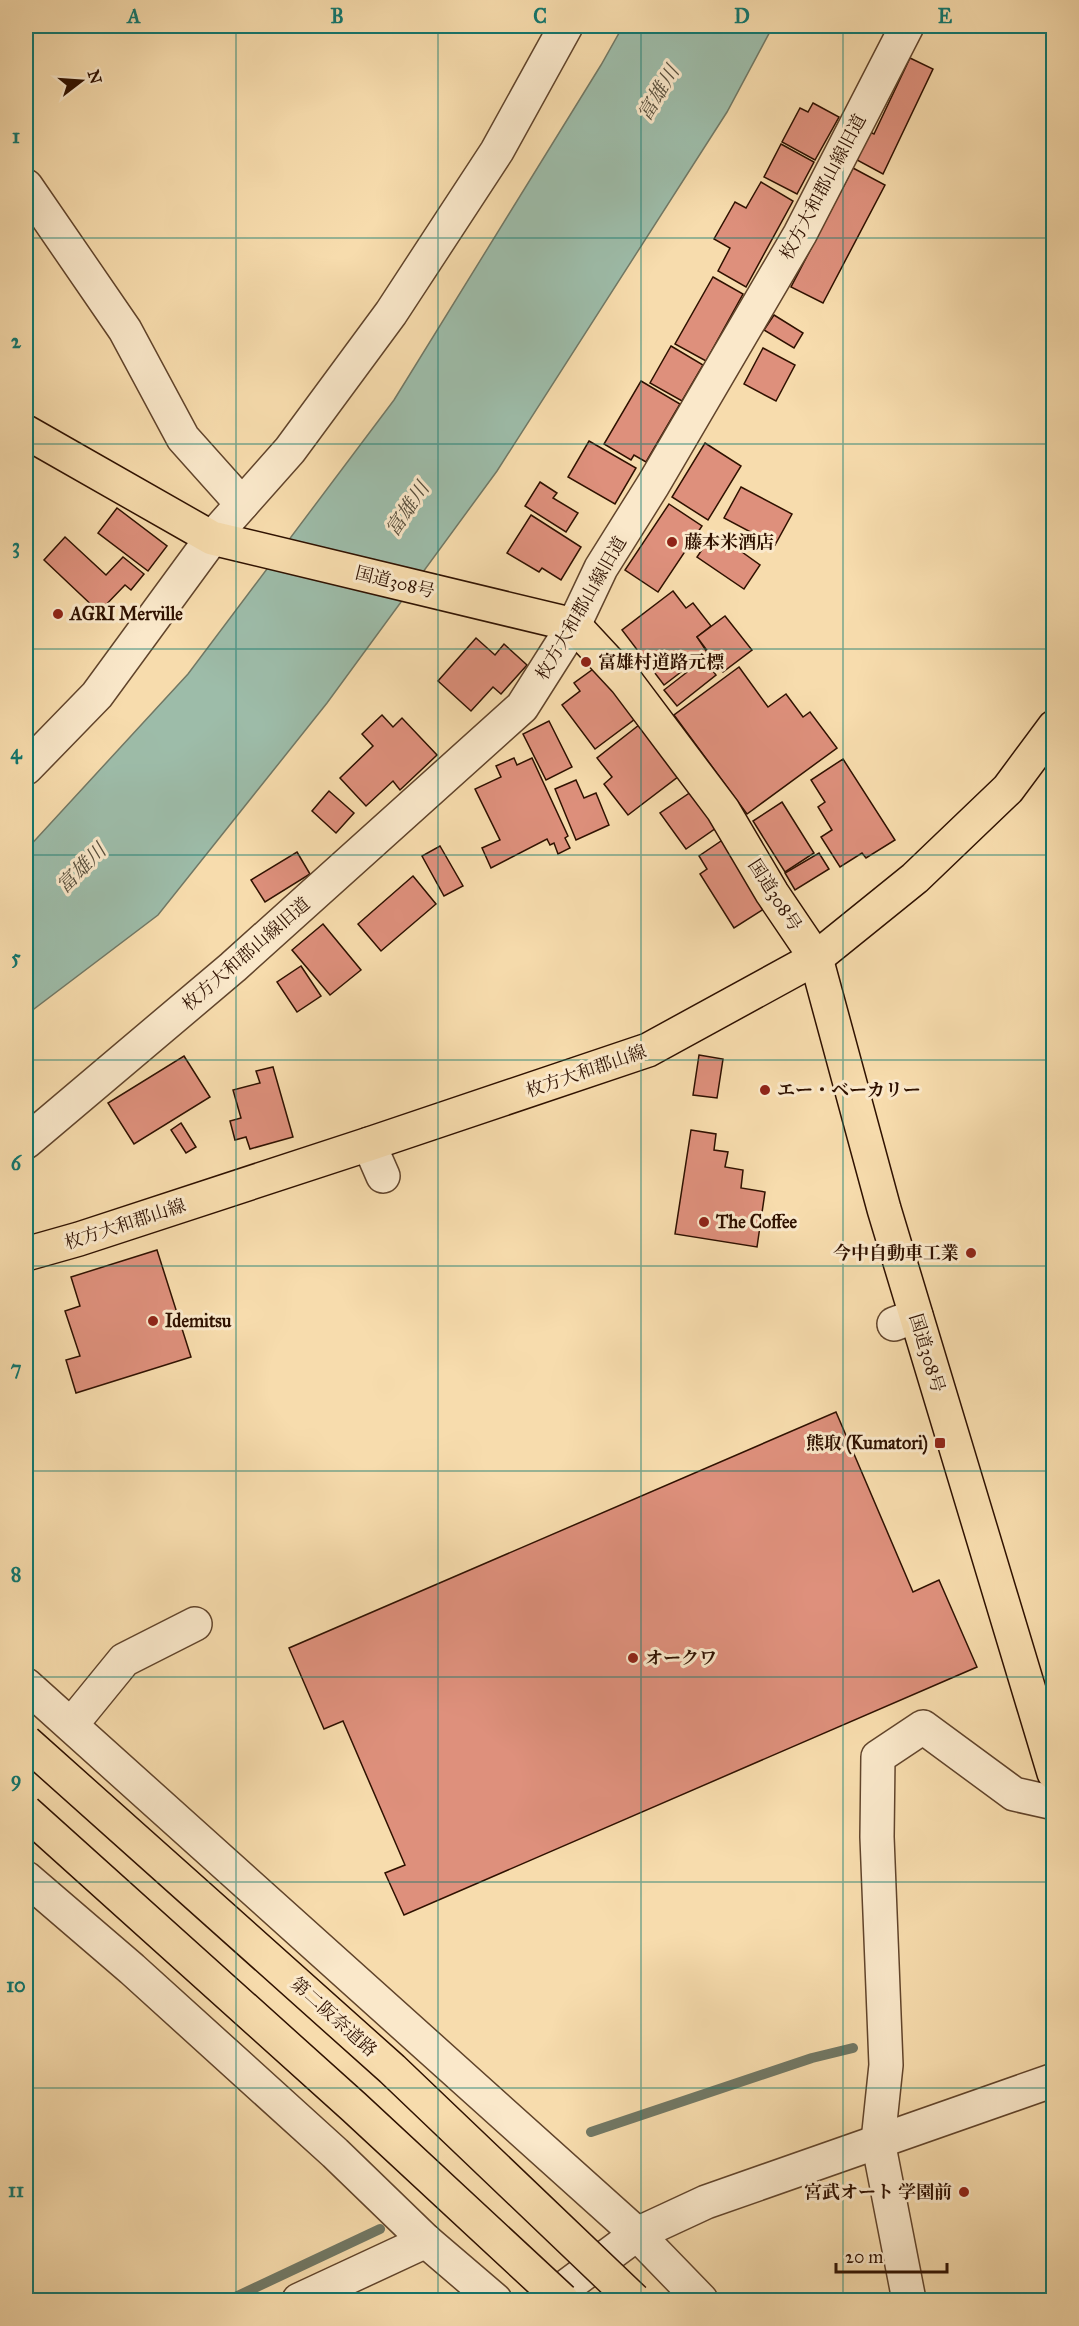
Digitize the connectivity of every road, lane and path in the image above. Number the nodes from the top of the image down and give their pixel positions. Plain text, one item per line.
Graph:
1 (566, 26) edge
2 (907, 26) edge
3 (549, 40) edge
4 (26, 186) edge
5 (26, 432) edge
6 (242, 504) junction
7 (212, 538) junction
8 (574, 625) junction
9 (1053, 727) edge
10 (26, 768) edge
11 (816, 958) junction
12 (26, 1142) edge
13 (369, 1144) junction
14 (383, 1176) dead end
15 (26, 1254) edge
16 (195, 1624) dead end
17 (26, 1685) edge
18 (71, 1725) junction
19 (26, 1742) edge
20 (1053, 1773) edge
21 (1053, 1803) edge
22 (26, 1812) edge
23 (26, 1878) edge
24 (1053, 2080) edge
25 (878, 2141) junction
26 (637, 2234) junction
27 (426, 2241) junction
28 (299, 2301) edge
29 (495, 2301) edge
30 (548, 2301) edge
31 (562, 2301) edge
32 (634, 2301) edge
33 (700, 2301) edge
34 (909, 2301) edge

1 - 3 street
2 - 8 street, 枚方大和郡山線旧道
3 - 6 street
4 - 6 street
5 - 7 main road, 国道308号
6 - 7 street
7 - 8 main road, 国道308号
7 - 10 street
8 - 11 main road, 国道308号
8 - 12 street, 枚方大和郡山線旧道
9 - 11 main road, 枚方大和郡山線
11 - 13 main road, 枚方大和郡山線
11 - 20 main road, 国道308号
13 - 14 street
13 - 15 main road, 枚方大和郡山線
16 - 18 street
17 - 18 street
18 - 26 street
19 - 32 main road, 第二阪奈道路, bridge
21 - 25 street
22 - 31 main road, bridge
23 - 27 street
24 - 25 street
25 - 26 street
25 - 34 street
26 - 30 street
26 - 33 street
27 - 28 street
27 - 29 street

